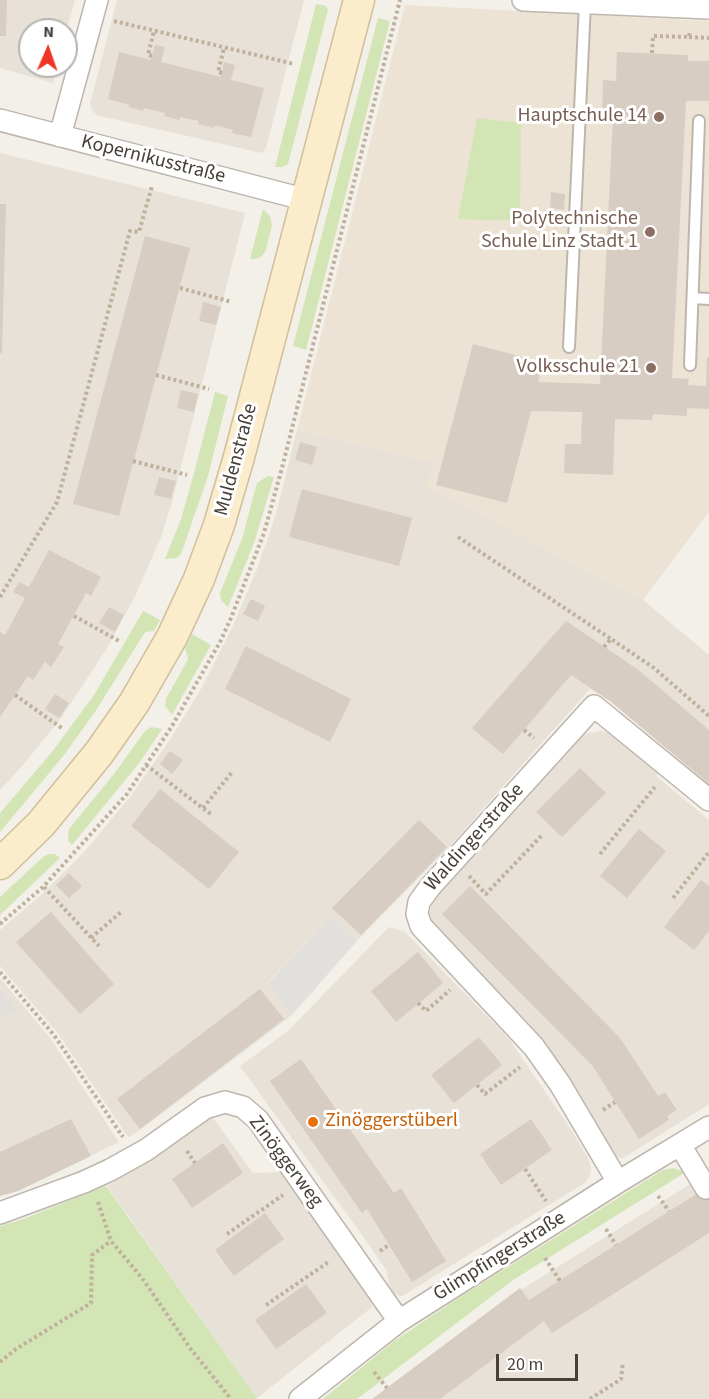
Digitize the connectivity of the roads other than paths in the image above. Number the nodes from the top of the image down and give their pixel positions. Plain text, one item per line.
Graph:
1 (97, 0) edge
2 (359, 0) edge
3 (523, 0) edge
4 (585, 3) junction
5 (709, 8) edge
6 (0, 120) edge
7 (699, 121) dead end
8 (60, 136) junction
9 (307, 200) junction
10 (693, 298) junction
11 (709, 299) edge
12 (568, 347) dead end
13 (690, 365) dead end
14 (709, 800) edge
15 (0, 864) edge
16 (709, 1127) edge
17 (680, 1145) junction
18 (618, 1182) junction
19 (706, 1188) dead end
20 (0, 1213) edge
21 (399, 1321) junction
22 (300, 1399) edge

1 - 8 street
2 - 9 main road, Muldenstraße
3 - 4 street
4 - 5 street
4 - 12 lane
6 - 8 street, Kopernikusstraße
7 - 10 lane
8 - 9 street, Kopernikusstraße
9 - 15 main road, Muldenstraße
10 - 11 lane
10 - 13 lane
14 - 18 street, Waldingerstraße
16 - 17 street, Glimpfingerstraße
17 - 18 street, Glimpfingerstraße
17 - 19 street
18 - 21 street, Glimpfingerstraße
20 - 21 street, Zinöggerweg
21 - 22 street, Glimpfingerstraße

